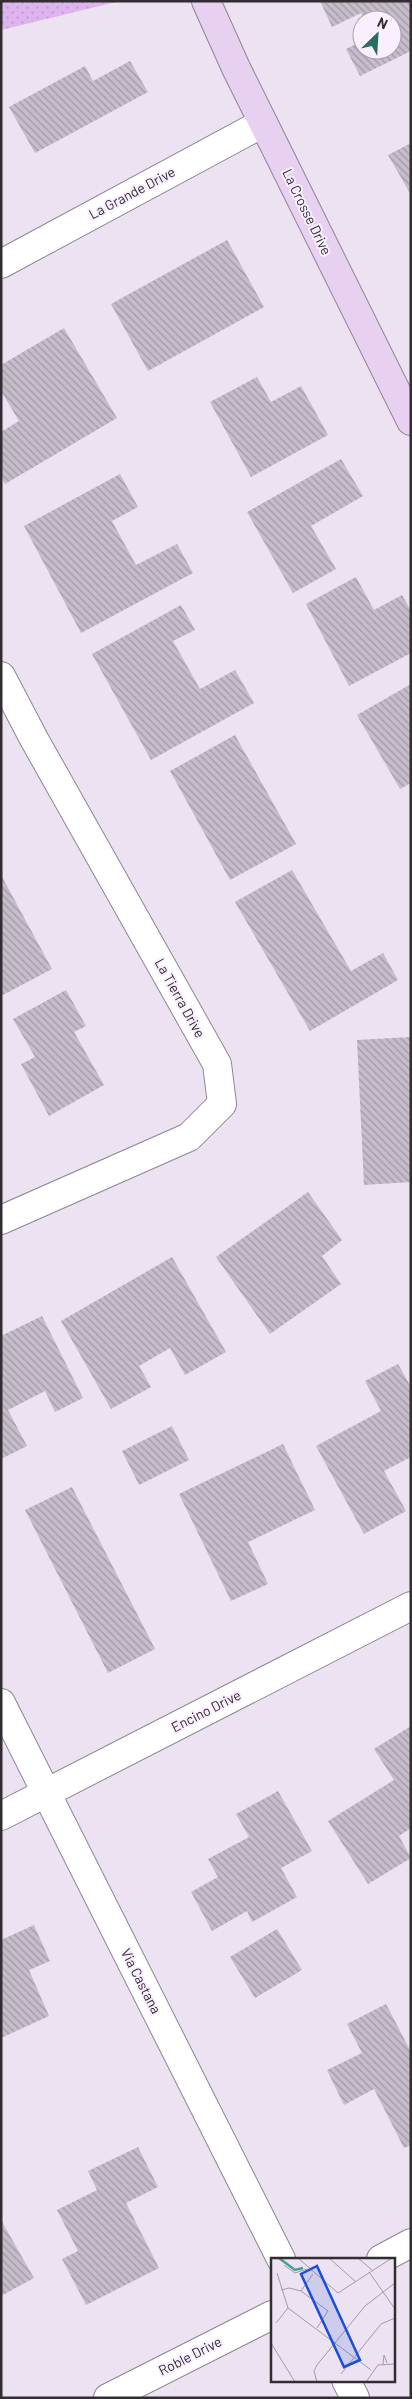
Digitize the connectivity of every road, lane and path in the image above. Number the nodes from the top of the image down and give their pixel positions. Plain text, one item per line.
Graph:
1 (206, 1) edge
2 (263, 122) junction
3 (1, 264) edge
4 (411, 421) edge
5 (1, 676) edge
6 (1, 1220) edge
7 (411, 1606) edge
8 (1, 1702) edge
9 (47, 1794) junction
10 (1, 1816) edge
11 (411, 2243) edge
12 (280, 2258) edge
13 (383, 2258) edge
14 (271, 2316) edge
15 (347, 2382) edge
16 (108, 2398) edge
17 (355, 2398) edge

1 - 2 street, La Crosse Drive
2 - 3 street, La Grande Drive
2 - 4 street, La Crosse Drive
5 - 6 street, La Tierra Drive
7 - 9 street, Encino Drive
8 - 9 street, Via Castana
9 - 10 street, Encino Drive
9 - 12 street, Via Castana
11 - 13 street
14 - 16 street, Roble Drive
15 - 17 street

